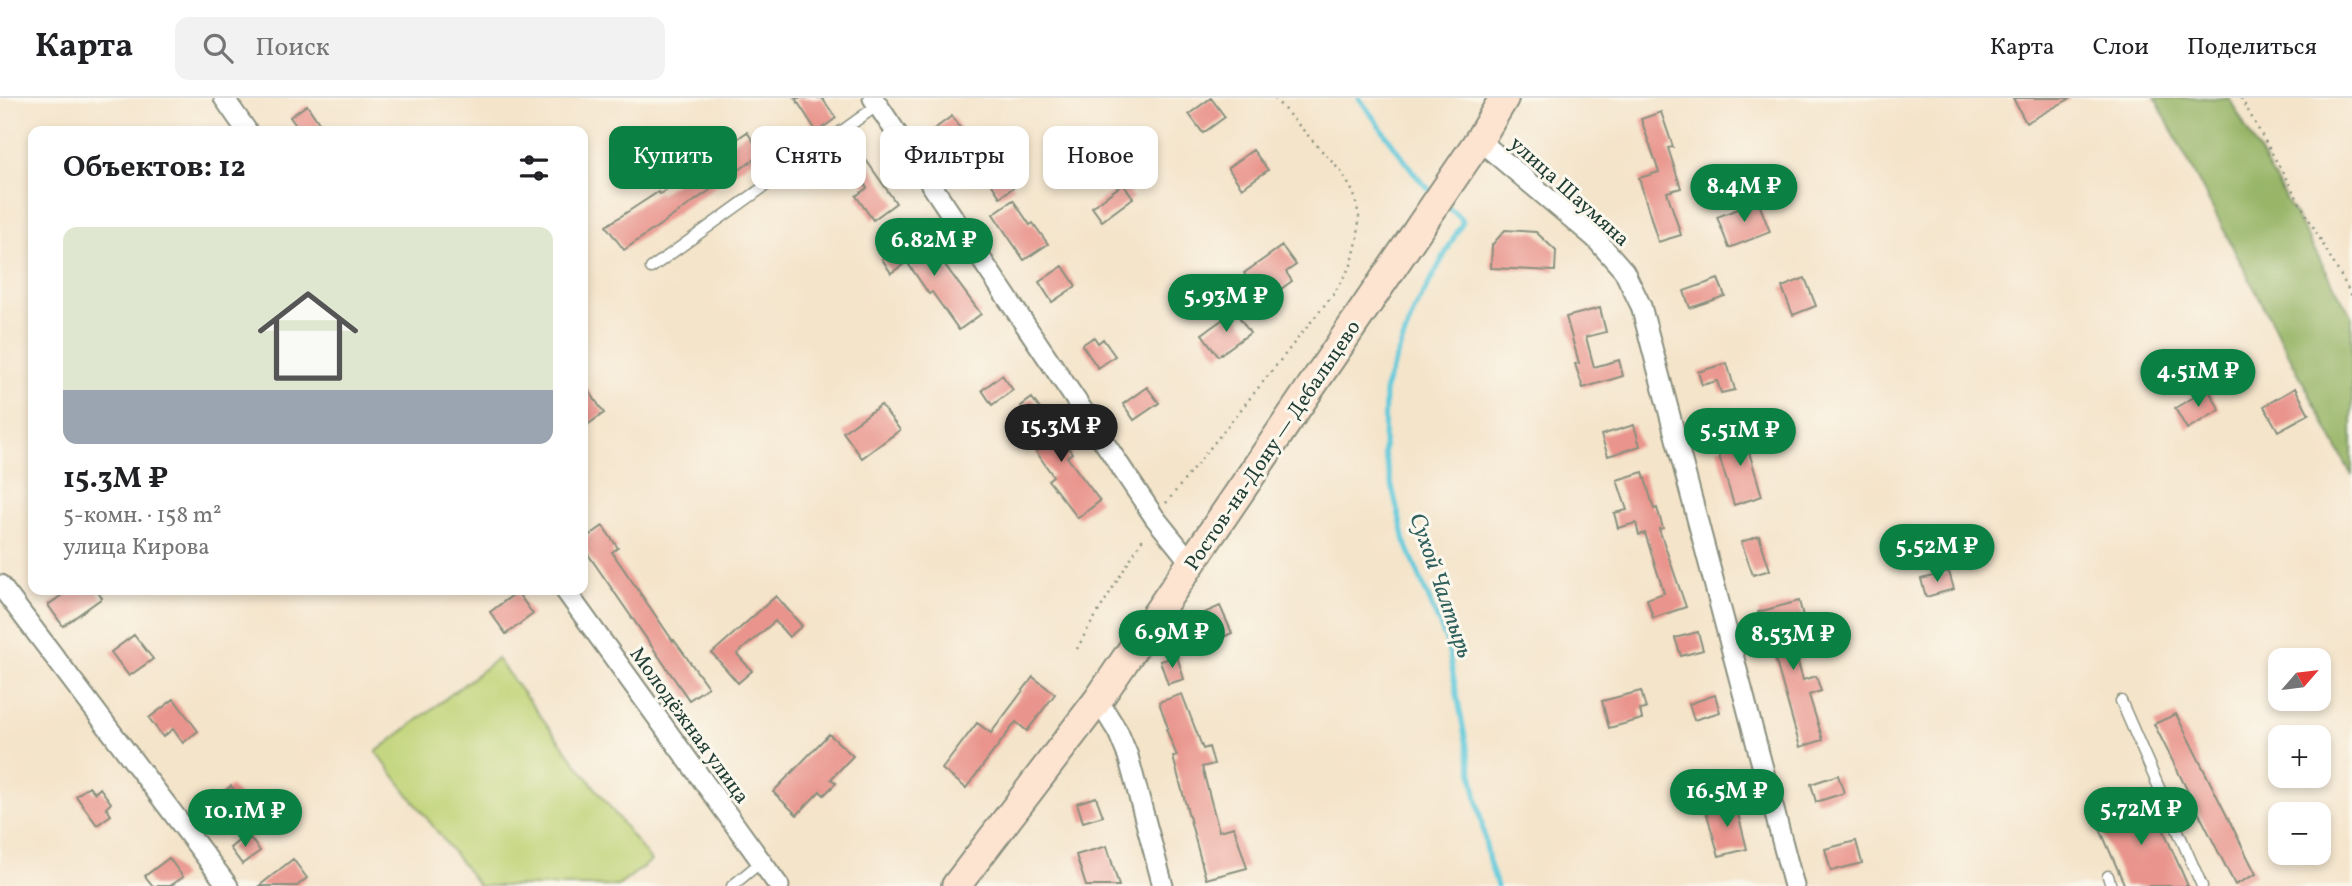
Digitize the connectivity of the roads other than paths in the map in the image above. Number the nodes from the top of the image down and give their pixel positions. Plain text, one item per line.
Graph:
1 (224, 98) edge
2 (1504, 98) edge
3 (875, 102) edge
4 (244, 126) edge
5 (1479, 141) junction
6 (651, 268) dead end
7 (1192, 564) junction
8 (0, 585) edge
9 (569, 595) edge
10 (1098, 700) junction
11 (2121, 701) dead end
12 (761, 862) junction
13 (228, 886) edge
14 (732, 886) edge
15 (779, 886) edge
16 (956, 886) edge
17 (1163, 886) edge
18 (1794, 886) edge
19 (2203, 886) edge

1 - 4 street
2 - 5 street, Ростов-на-Дону — Дебальцево
3 - 6 lane
3 - 7 street
5 - 7 street, Ростов-на-Дону — Дебальцево
5 - 18 street, улица Шаумяна
7 - 10 street, Ростов-на-Дону — Дебальцево
8 - 13 street
9 - 12 street, Молодёжная улица
10 - 16 street, Ростов-на-Дону — Дебальцево
10 - 17 street
11 - 19 lane
12 - 14 lane
12 - 15 street, Молодёжная улица

